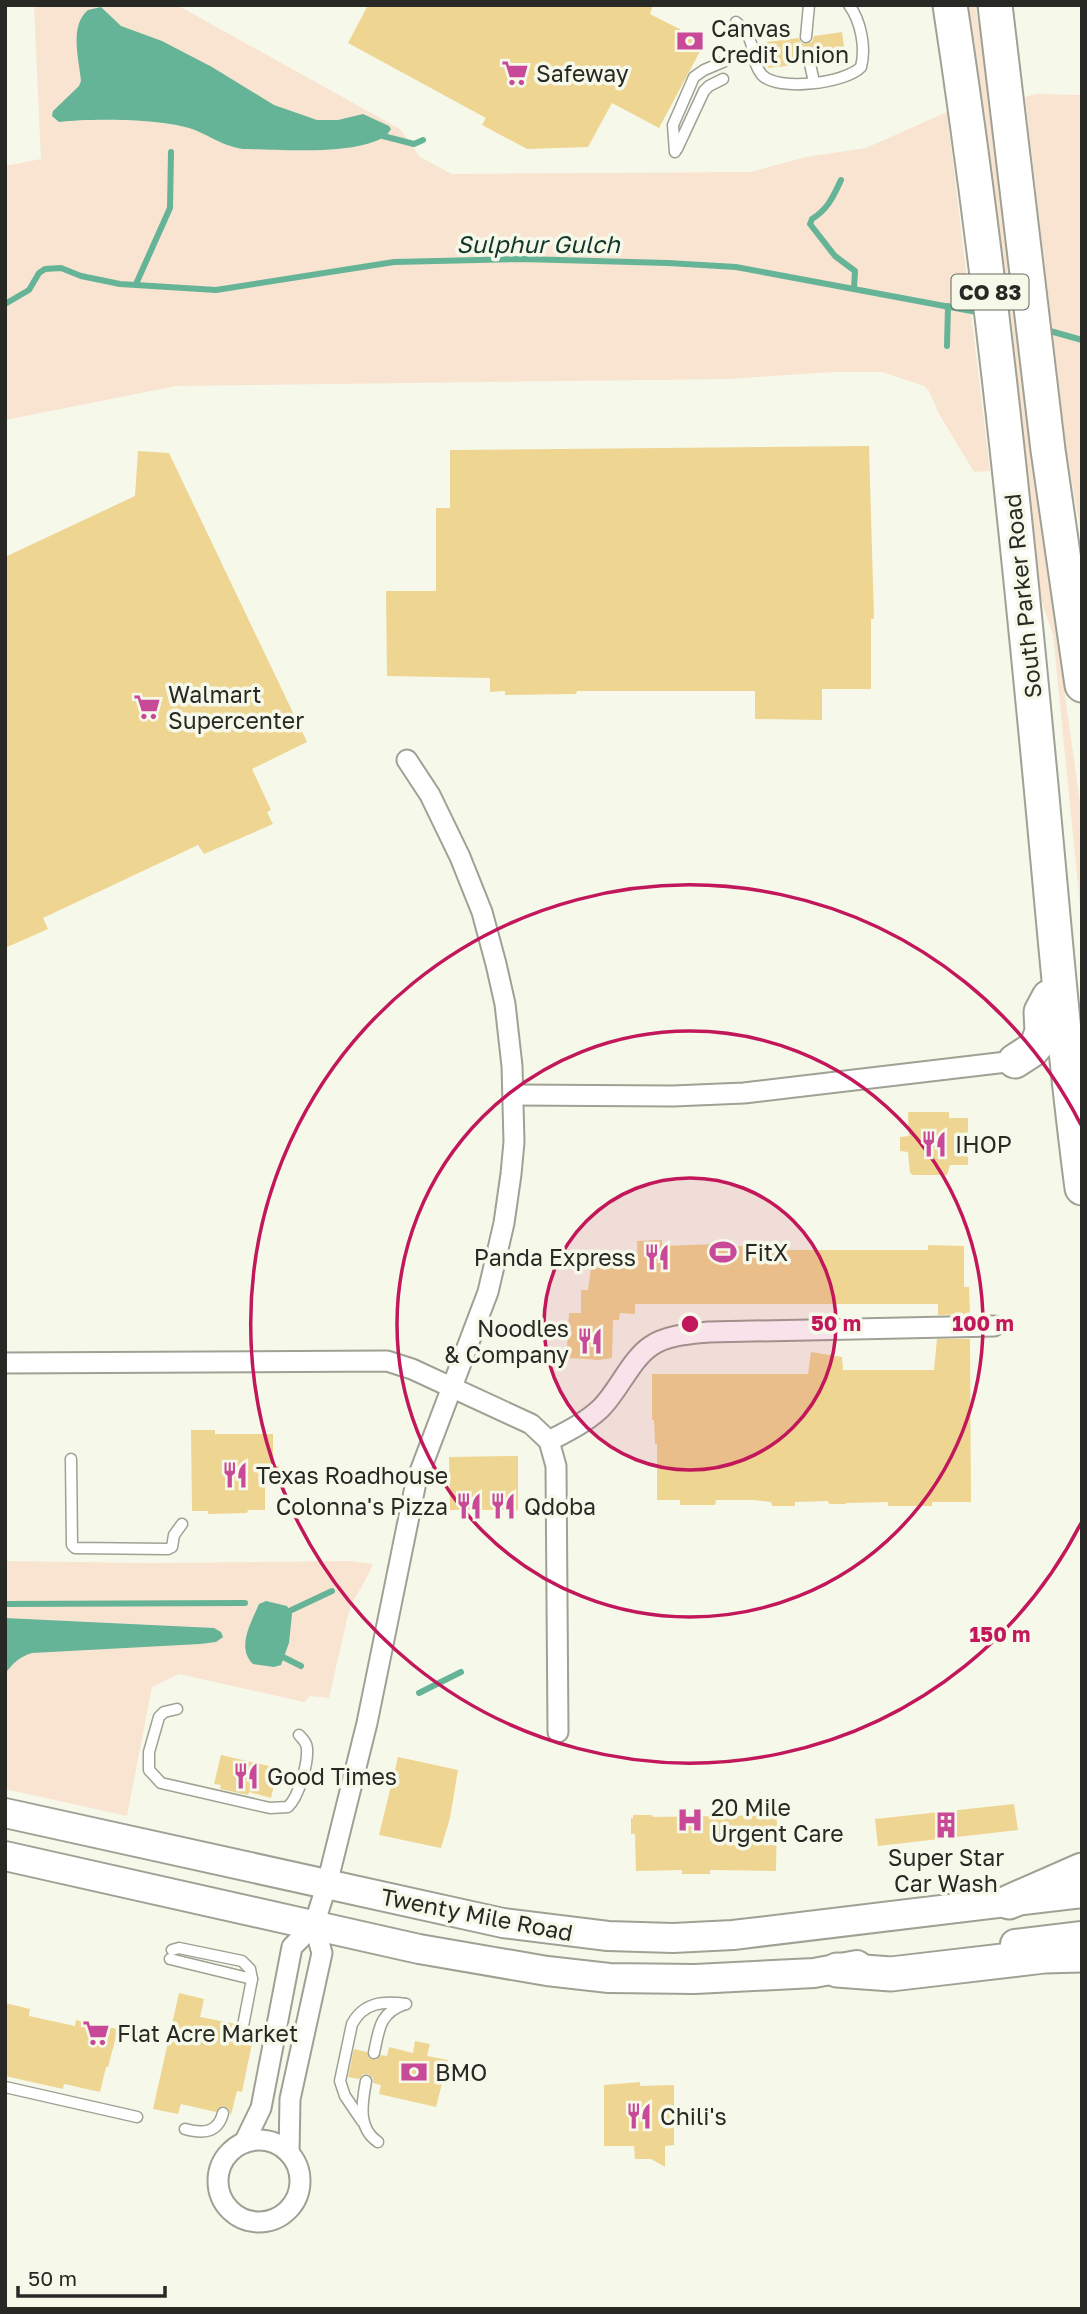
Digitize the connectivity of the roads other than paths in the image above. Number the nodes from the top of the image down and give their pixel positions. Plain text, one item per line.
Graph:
1 (809, 5) edge
2 (849, 5) edge
3 (950, 5) edge
4 (995, 5) edge
5 (736, 22) dead end
6 (806, 37) dead end
7 (723, 62) dead end
8 (810, 64) dead end
9 (723, 79) dead end
10 (814, 82) junction
11 (1082, 685) edge
12 (407, 760) dead end
13 (1070, 984) edge
14 (1015, 1061) junction
15 (514, 1095) junction
16 (1071, 1103) junction
17 (1082, 1188) edge
18 (994, 1326) dead end
19 (5, 1363) edge
20 (452, 1388) junction
21 (549, 1441) junction
22 (71, 1458) dead end
23 (182, 1524) dead end
24 (177, 1709) dead end
25 (558, 1732) dead end
26 (299, 1735) dead end
27 (5, 1813) edge
28 (5, 1856) edge
29 (1082, 1870) edge
30 (327, 1884) junction
31 (1082, 1893) edge
32 (1009, 1902) junction
33 (314, 1925) junction
34 (1082, 1936) edge
35 (171, 1954) dead end
36 (1082, 1955) edge
37 (837, 1970) junction
38 (243, 2026) dead end
39 (374, 2053) dead end
40 (366, 2081) dead end
41 (5, 2087) edge
42 (223, 2113) dead end
43 (138, 2118) dead end
44 (362, 2121) junction
45 (185, 2129) dead end
46 (378, 2142) dead end
47 (244, 2143) junction
48 (289, 2153) junction

1 - 6 lane
2 - 10 lane
3 - 13 highway, South Parker Road / CO 83
4 - 11 highway, South Parker Road / CO 83
5 - 10 lane
7 - 9 lane
8 - 10 lane
12 - 15 street
13 - 14 highway
13 - 16 highway
14 - 15 street
14 - 16 highway
15 - 20 street
16 - 17 highway
18 - 21 street
19 - 20 street
20 - 21 street
20 - 30 street
21 - 25 street
22 - 23 lane
24 - 26 lane
27 - 30 main road, Twenty Mile Road
28 - 33 main road, Twenty Mile Road
29 - 32 highway
30 - 32 main road, Twenty Mile Road
30 - 33 street
31 - 32 main road, Twenty Mile Road
33 - 37 main road, Twenty Mile Road
33 - 47 street
33 - 48 street
34 - 37 main road, Twenty Mile Road
35 - 38 lane
36 - 37 highway
39 - 44 lane
40 - 44 lane
41 - 43 lane
42 - 45 lane
44 - 46 lane
47 - 48 street
47 - 48 street

